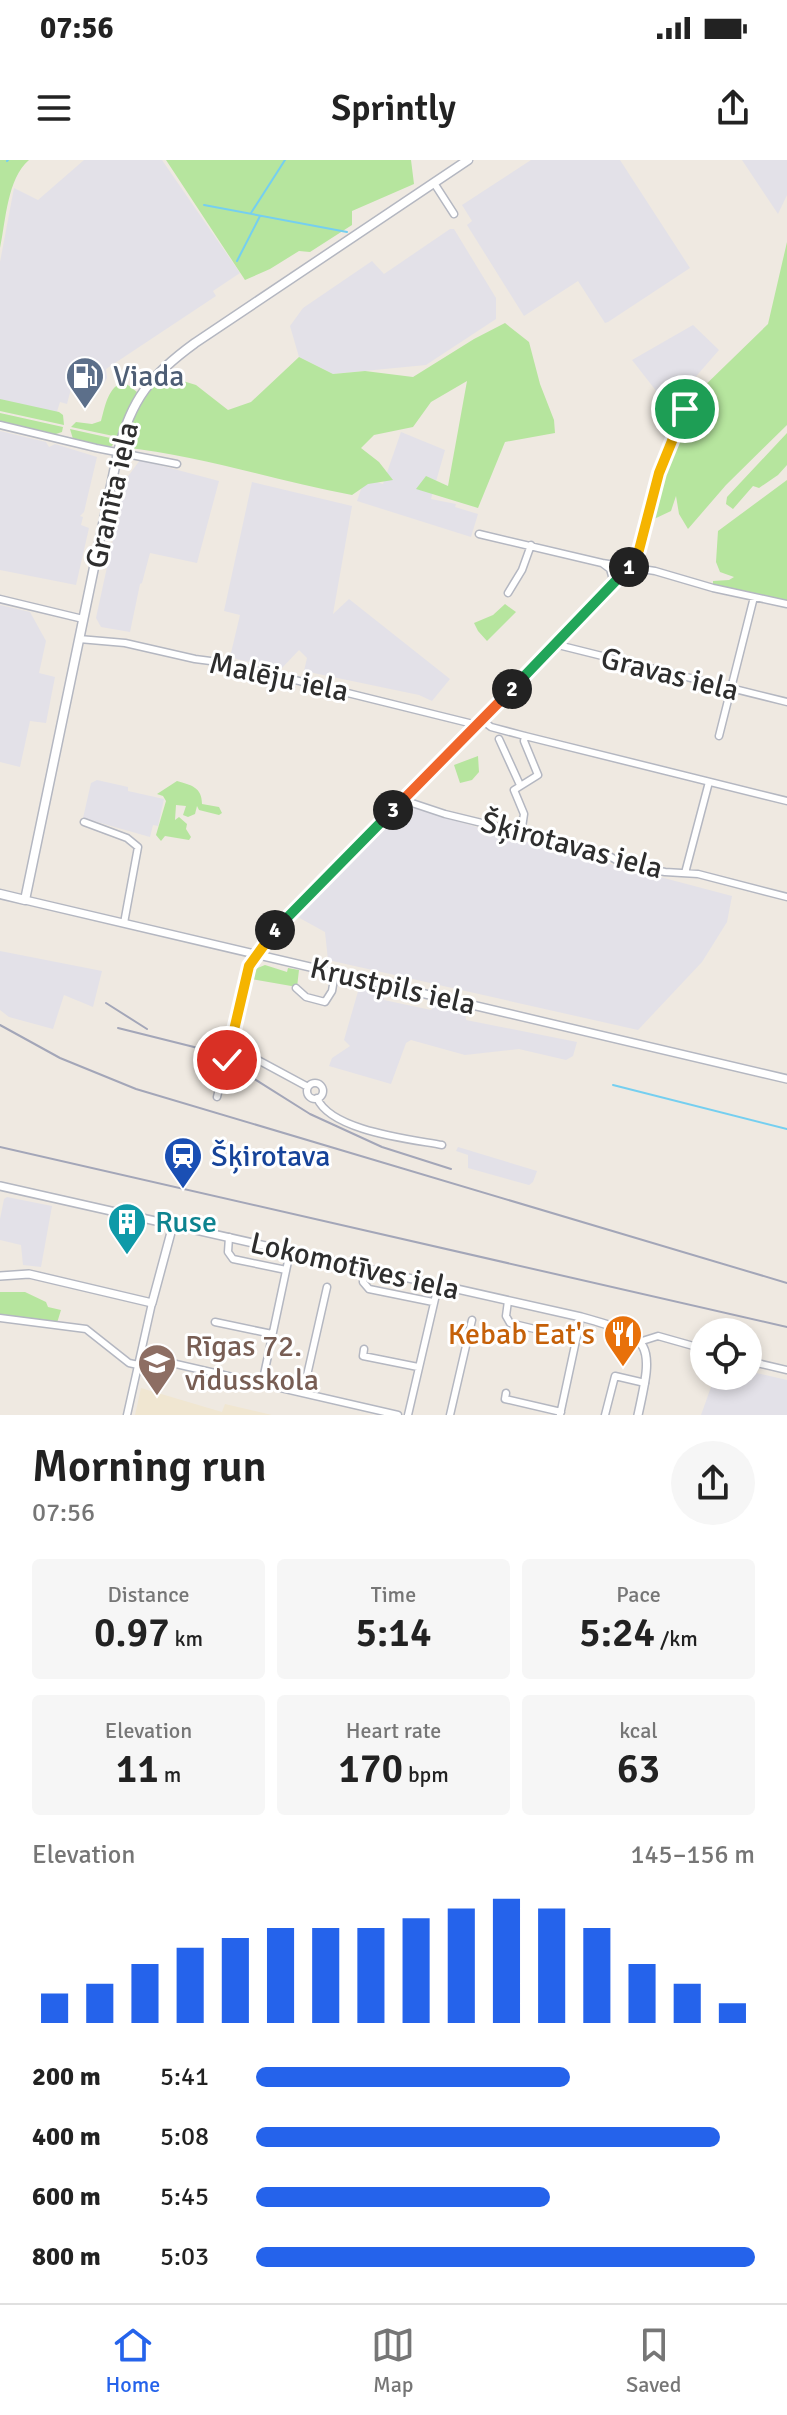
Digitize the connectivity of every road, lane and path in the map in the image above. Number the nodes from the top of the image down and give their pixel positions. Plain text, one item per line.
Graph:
1 (468, 160) edge
2 (434, 183) junction
3 (454, 214) dead end
4 (685, 409) dead end
5 (0, 425) edge
6 (118, 452) junction
7 (177, 464) dead end
8 (479, 534) dead end
9 (531, 545) junction
10 (602, 563) junction
11 (630, 566) junction
12 (614, 583) junction
13 (508, 593) dead end
14 (754, 597) junction
15 (0, 599) edge
16 (787, 604) edge
17 (83, 619) junction
18 (79, 639) junction
19 (554, 644) junction
20 (731, 689) junction
21 (787, 702) edge
22 (482, 720) junction
23 (475, 728) junction
24 (525, 736) junction
25 (719, 736) dead end
26 (499, 739) dead end
27 (709, 782) junction
28 (520, 785) junction
29 (406, 797) junction
30 (787, 801) edge
31 (84, 822) dead end
32 (521, 834) junction
33 (685, 873) junction
34 (0, 894) edge
35 (787, 897) edge
36 (25, 900) junction
37 (124, 923) junction
38 (255, 954) junction
39 (335, 973) junction
40 (296, 988) dead end
41 (230, 1045) junction
42 (787, 1079) edge
43 (308, 1087) junction
44 (217, 1097) dead end
45 (317, 1098) junction
46 (442, 1145) dead end
47 (0, 1186) edge
48 (173, 1225) junction
49 (229, 1237) junction
50 (290, 1252) junction
51 (364, 1268) junction
52 (286, 1270) junction
53 (0, 1276) edge
54 (438, 1286) junction
55 (325, 1288) dead end
56 (508, 1301) junction
57 (433, 1302) junction
58 (152, 1303) junction
59 (581, 1317) junction
60 (0, 1318) edge
61 (472, 1320) dead end
62 (215, 1322) dead end
63 (272, 1334) junction
64 (576, 1339) junction
65 (639, 1342) junction
66 (690, 1345) edge
67 (364, 1349) dead end
68 (141, 1356) junction
69 (762, 1364) edge
70 (138, 1365) junction
71 (418, 1367) junction
72 (787, 1370) edge
73 (645, 1383) junction
74 (262, 1384) junction
75 (303, 1393) junction
76 (506, 1393) dead end
77 (561, 1413) edge
78 (127, 1415) edge
79 (398, 1415) edge
80 (408, 1415) edge
81 (450, 1415) edge
82 (605, 1415) edge
83 (638, 1415) edge

1 - 2 main road, Granīta iela
2 - 3 street
2 - 6 main road, Granīta iela
4 - 11 street
5 - 6 street
6 - 7 street
6 - 17 main road, Granīta iela
8 - 9 street
9 - 10 street
9 - 13 street
10 - 11 street
10 - 12 street
11 - 12 street
11 - 14 street
12 - 19 street
14 - 16 street
14 - 20 street
15 - 17 street
17 - 18 main road, Granīta iela
18 - 23 street, Malēju iela
18 - 36 main road, Granīta iela
19 - 20 street, Gravas iela
19 - 22 street
20 - 21 street, Gravas iela
20 - 25 street
22 - 23 street
22 - 24 street
23 - 29 street
24 - 27 street
24 - 28 street
26 - 28 street
27 - 30 street
27 - 33 street
28 - 32 street
29 - 32 street, Šķirotavas iela
29 - 38 street
31 - 37 street
32 - 33 street, Šķirotavas iela
33 - 35 street, Šķirotavas iela
34 - 36 main road, Krustpils iela
36 - 37 street, Krustpils iela
37 - 38 street, Krustpils iela
38 - 39 street, Krustpils iela
38 - 41 street
39 - 40 street
39 - 42 street, Krustpils iela
41 - 43 street
41 - 44 street
43 - 45 street
43 - 45 street
45 - 46 street
47 - 48 street, Lokomotīves iela
48 - 49 street, Lokomotīves iela
48 - 58 street
49 - 50 street, Lokomotīves iela
49 - 52 street
50 - 51 street, Lokomotīves iela
50 - 52 street
51 - 54 street, Lokomotīves iela
51 - 57 street
52 - 63 street
53 - 58 street
54 - 56 street, Lokomotīves iela
54 - 57 street
55 - 75 street
56 - 59 street, Lokomotīves iela
56 - 64 street
57 - 71 street
58 - 68 street
59 - 64 street
59 - 65 street, Lokomotīves iela
60 - 70 street
61 - 81 street
62 - 63 street
63 - 74 street
64 - 77 street
65 - 66 street, Lokomotīves iela
65 - 73 street
67 - 71 street
68 - 70 street
68 - 74 street
69 - 72 street
70 - 78 street
71 - 80 street
73 - 82 street
73 - 83 street
74 - 75 street
75 - 79 street
76 - 77 street

